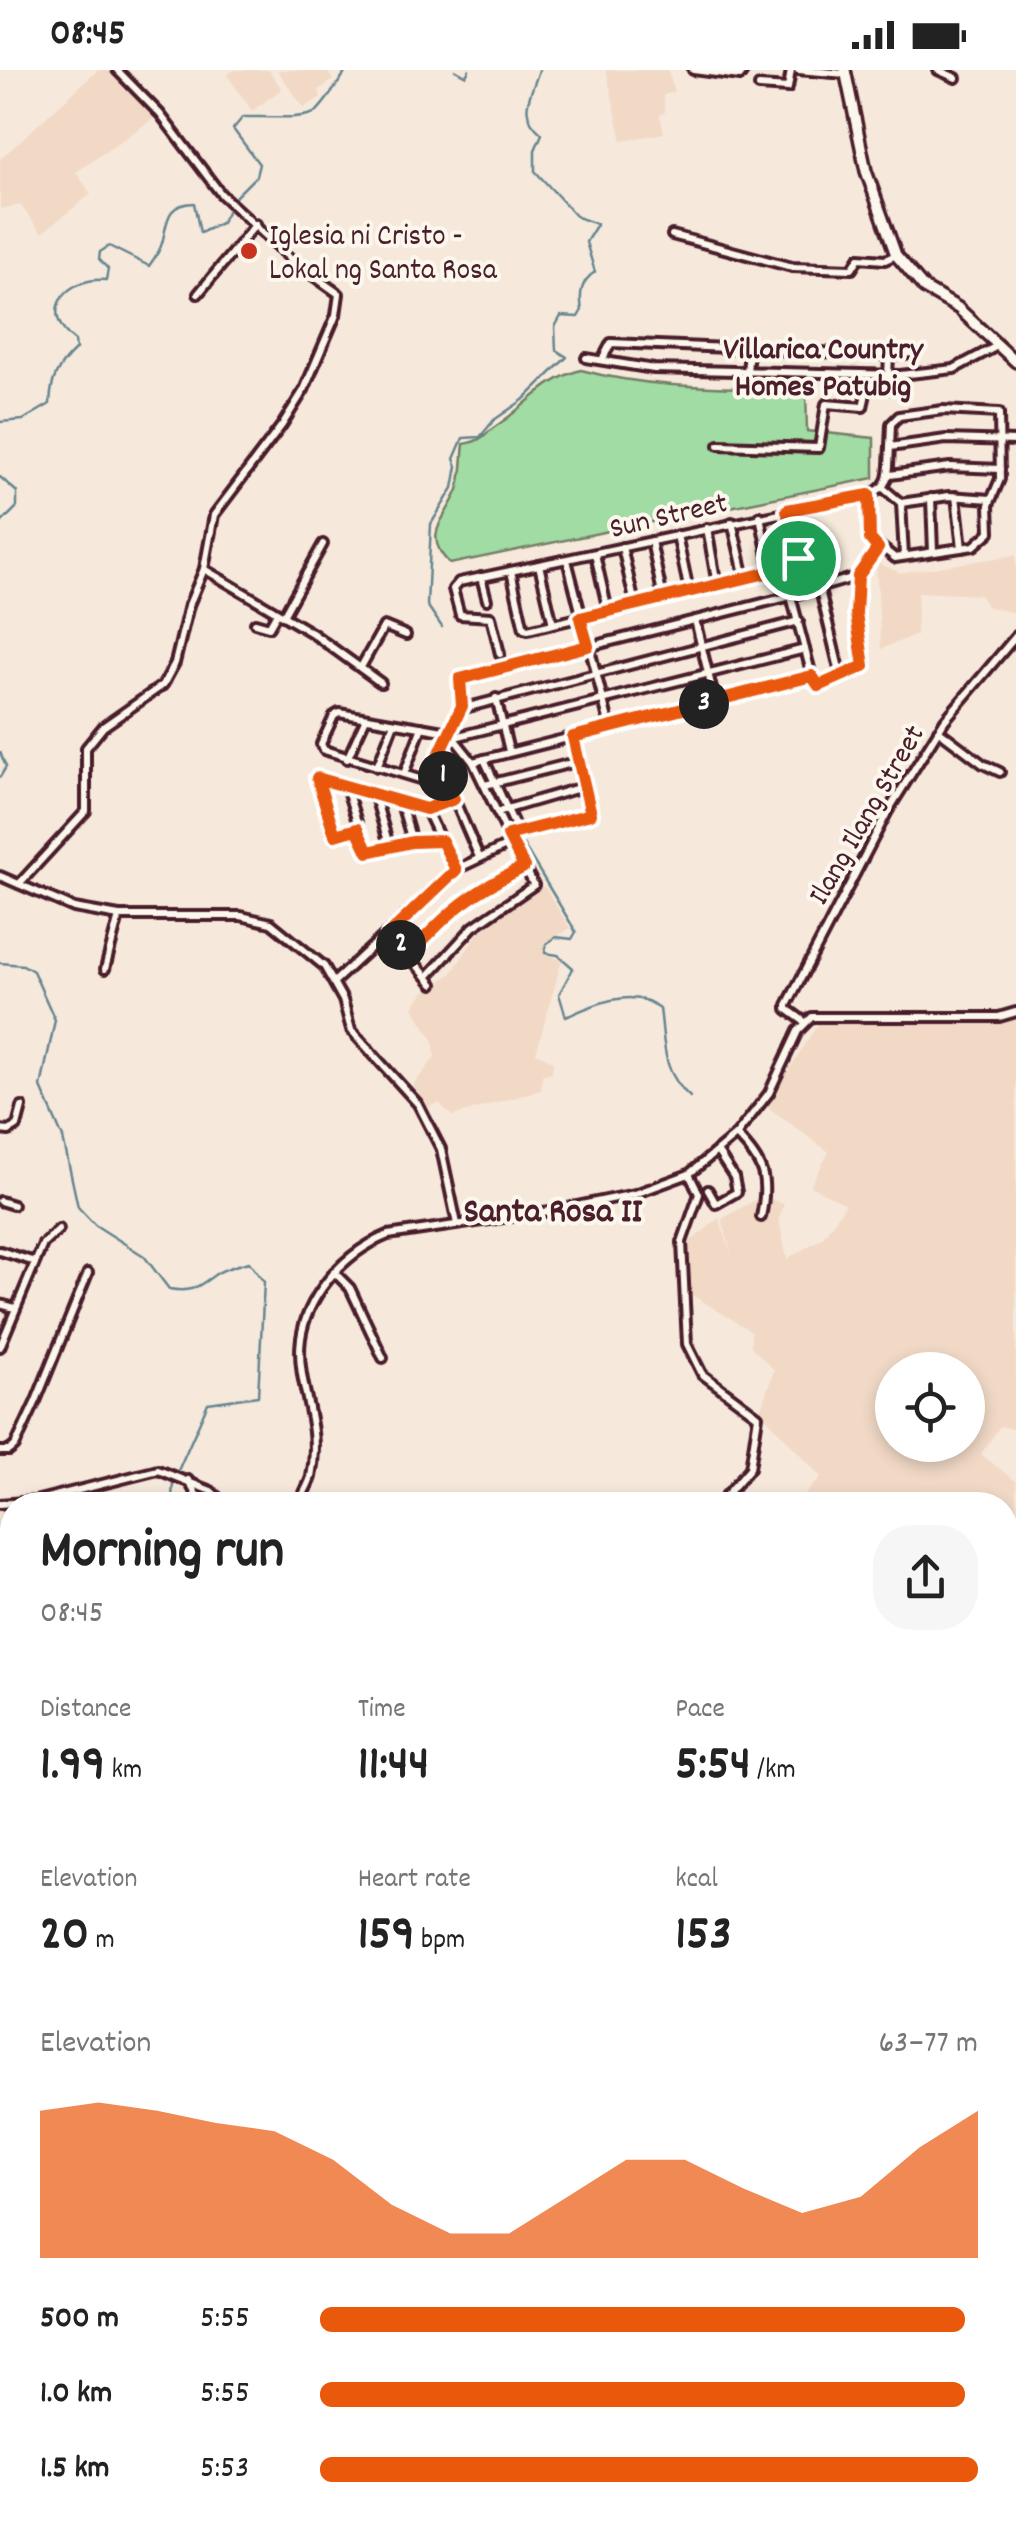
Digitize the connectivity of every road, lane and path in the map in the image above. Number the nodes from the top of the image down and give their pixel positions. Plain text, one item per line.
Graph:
1 (117, 70) edge
2 (693, 70) edge
3 (744, 70) edge
4 (794, 70) edge
5 (938, 70) edge
6 (846, 72) edge
7 (956, 78) dead end
8 (759, 86) dead end
9 (256, 224) junction
10 (672, 236) dead end
11 (896, 255) junction
12 (198, 294) dead end
13 (997, 346) junction
14 (749, 350) junction
15 (914, 353) dead end
16 (889, 355) junction
17 (586, 358) dead end
18 (602, 360) junction
19 (1016, 362) edge
20 (748, 372) junction
21 (900, 375) junction
22 (888, 376) junction
23 (1001, 442) junction
24 (1016, 442) edge
25 (719, 445) dead end
26 (890, 448) junction
27 (1000, 470) junction
28 (890, 475) junction
29 (882, 487) junction
30 (869, 495) junction
31 (956, 496) junction
32 (930, 498) junction
33 (991, 498) junction
34 (901, 502) junction
35 (787, 510) junction
36 (760, 516) junction
37 (732, 522) junction
38 (707, 528) junction
39 (677, 535) junction
40 (651, 541) junction
41 (323, 544) dead end
42 (622, 547) junction
43 (878, 548) junction
44 (962, 548) junction
45 (933, 552) junction
46 (595, 554) junction
47 (904, 556) junction
48 (567, 560) junction
49 (540, 566) junction
50 (204, 569) junction
51 (510, 571) junction
52 (772, 571) junction
53 (858, 576) junction
54 (481, 578) junction
55 (745, 578) junction
56 (717, 584) junction
57 (819, 586) junction
58 (689, 591) junction
59 (791, 596) junction
60 (663, 598) junction
61 (488, 600) dead end
62 (635, 604) junction
63 (608, 611) junction
64 (280, 614) junction
65 (580, 618) junction
66 (695, 620) junction
67 (798, 621) junction
68 (256, 623) dead end
69 (552, 624) junction
70 (406, 634) dead end
71 (1016, 636) edge
72 (588, 646) junction
73 (701, 648) junction
74 (805, 649) junction
75 (500, 654) dead end
76 (360, 667) junction
77 (596, 672) junction
78 (706, 674) junction
79 (812, 676) junction
80 (841, 677) junction
81 (381, 683) dead end
82 (496, 698) junction
83 (603, 699) junction
84 (715, 701) junction
85 (461, 709) junction
86 (366, 718) junction
87 (394, 723) junction
88 (502, 725) junction
89 (610, 727) junction
90 (422, 728) junction
91 (938, 730) junction
92 (450, 735) junction
93 (573, 737) junction
94 (509, 751) junction
95 (347, 758) junction
96 (484, 760) junction
97 (580, 761) junction
98 (473, 762) junction
99 (376, 767) junction
100 (1000, 772) dead end
101 (308, 774) dead end
102 (404, 774) junction
103 (317, 778) junction
104 (489, 784) junction
105 (346, 786) junction
106 (586, 786) junction
107 (449, 788) junction
108 (375, 795) junction
109 (454, 799) junction
110 (401, 804) junction
111 (426, 809) junction
112 (501, 811) junction
113 (357, 829) junction
114 (518, 832) junction
115 (510, 839) junction
116 (442, 841) junction
117 (412, 842) junction
118 (388, 846) junction
119 (480, 858) junction
120 (524, 867) junction
121 (456, 870) junction
122 (0, 876) edge
123 (19, 884) junction
124 (119, 916) junction
125 (389, 934) junction
126 (410, 954) junction
127 (105, 968) dead end
128 (428, 976) junction
129 (335, 981) junction
130 (434, 984) dead end
131 (1016, 1012) edge
132 (805, 1022) junction
133 (22, 1107) dead end
134 (0, 1130) edge
135 (736, 1135) junction
136 (717, 1151) junction
137 (689, 1174) junction
138 (708, 1190) dead end
139 (0, 1202) edge
140 (13, 1205) dead end
141 (761, 1217) dead end
142 (457, 1224) junction
143 (59, 1229) dead end
144 (0, 1251) edge
145 (35, 1262) junction
146 (334, 1272) junction
147 (88, 1273) dead end
148 (0, 1304) edge
149 (15, 1308) junction
150 (0, 1348) edge
151 (383, 1358) dead end
152 (0, 1451) edge
153 (183, 1478) junction
154 (74, 1492) edge
155 (193, 1492) edge
156 (212, 1492) edge
157 (304, 1492) edge
158 (729, 1492) edge

1 - 9 street
2 - 3 street
4 - 6 street
4 - 8 street
5 - 7 street
6 - 11 main road
9 - 12 street
9 - 50 street
10 - 11 street
11 - 13 main road
13 - 19 main road
13 - 21 street
14 - 16 street
14 - 18 street
14 - 20 street
15 - 16 street
16 - 22 street
17 - 18 street
18 - 20 street
20 - 22 street
21 - 22 street
21 - 25 street
23 - 24 street
23 - 26 street
23 - 26 street
23 - 27 street
26 - 28 street
27 - 28 street
27 - 33 street
28 - 29 street, Sun Street
29 - 30 street, Sun Street
29 - 34 street
30 - 35 street, Sun Street
30 - 43 street
31 - 32 street
31 - 33 street
31 - 44 street
32 - 34 street
32 - 45 street
33 - 44 street
34 - 47 street
35 - 36 street, Sun Street
35 - 52 street
36 - 37 street, Sun Street
36 - 52 street
37 - 38 street, Sun Street
37 - 55 street
38 - 39 street, Sun Street
38 - 56 street
39 - 40 street, Sun Street
39 - 58 street
40 - 42 street, Sun Street
40 - 60 street
41 - 64 street
42 - 46 street, Sun Street
42 - 62 street
43 - 47 street
43 - 53 street
44 - 45 street
45 - 47 street
46 - 48 street, Sun Street
46 - 63 street
48 - 49 street, Sun Street
48 - 65 street
49 - 51 street, Sun Street
49 - 69 street
50 - 64 street
50 - 123 street
51 - 54 street, Sun Street
51 - 69 street
52 - 55 street
53 - 57 street
53 - 80 street
54 - 61 street
54 - 75 street
55 - 56 street
56 - 58 street
57 - 59 street
57 - 80 street
58 - 60 street
59 - 66 street
59 - 67 street
60 - 62 street
62 - 63 street
63 - 65 street
64 - 68 street
64 - 76 street
65 - 69 street
65 - 72 street
66 - 72 street
66 - 73 street
67 - 73 street
67 - 74 street
70 - 76 street
71 - 91 street, Ilang Ilang Street
72 - 77 street
72 - 85 street
73 - 77 street
73 - 78 street
74 - 78 street
74 - 79 street
76 - 81 street
77 - 82 street
77 - 83 street
78 - 83 street
78 - 84 street
79 - 80 street
79 - 84 street
82 - 85 street
82 - 88 street
83 - 88 street
83 - 89 street
84 - 89 street
85 - 92 street
86 - 87 street
86 - 95 street
86 - 95 street
87 - 90 street
87 - 99 street
88 - 92 street
88 - 94 street
89 - 93 street
90 - 92 street
90 - 102 street
91 - 100 street
91 - 132 street, Ilang Ilang Street
92 - 98 street
92 - 107 street
93 - 94 street
93 - 97 street
94 - 96 street
95 - 99 street
96 - 98 street
96 - 104 street
97 - 104 street
97 - 106 street
98 - 104 street
99 - 102 street
101 - 103 street
102 - 107 street
103 - 105 street
103 - 113 street
104 - 112 street
105 - 108 street
105 - 113 street
106 - 112 street
106 - 114 street
107 - 109 street
108 - 110 street
108 - 118 street
109 - 111 street
109 - 119 street
110 - 111 street
110 - 117 street
111 - 116 street
112 - 114 street
112 - 115 street
113 - 118 street
114 - 115 street
115 - 119 street
115 - 120 street
116 - 117 street
116 - 121 street
117 - 118 street
119 - 121 street
120 - 126 street
120 - 128 street
121 - 125 street
122 - 123 street
123 - 124 street
124 - 127 street
124 - 129 street
125 - 126 street
125 - 129 street
126 - 128 street
128 - 130 street
129 - 142 street
131 - 132 street
132 - 135 street
133 - 134 street
135 - 136 street
135 - 141 street
136 - 137 street
136 - 138 street
137 - 142 street
137 - 158 street
139 - 140 street
142 - 146 street
143 - 145 street
144 - 145 street
145 - 149 street
146 - 151 street
146 - 157 street
147 - 152 street
148 - 149 street
149 - 150 street
153 - 154 street
153 - 155 street
153 - 156 street

